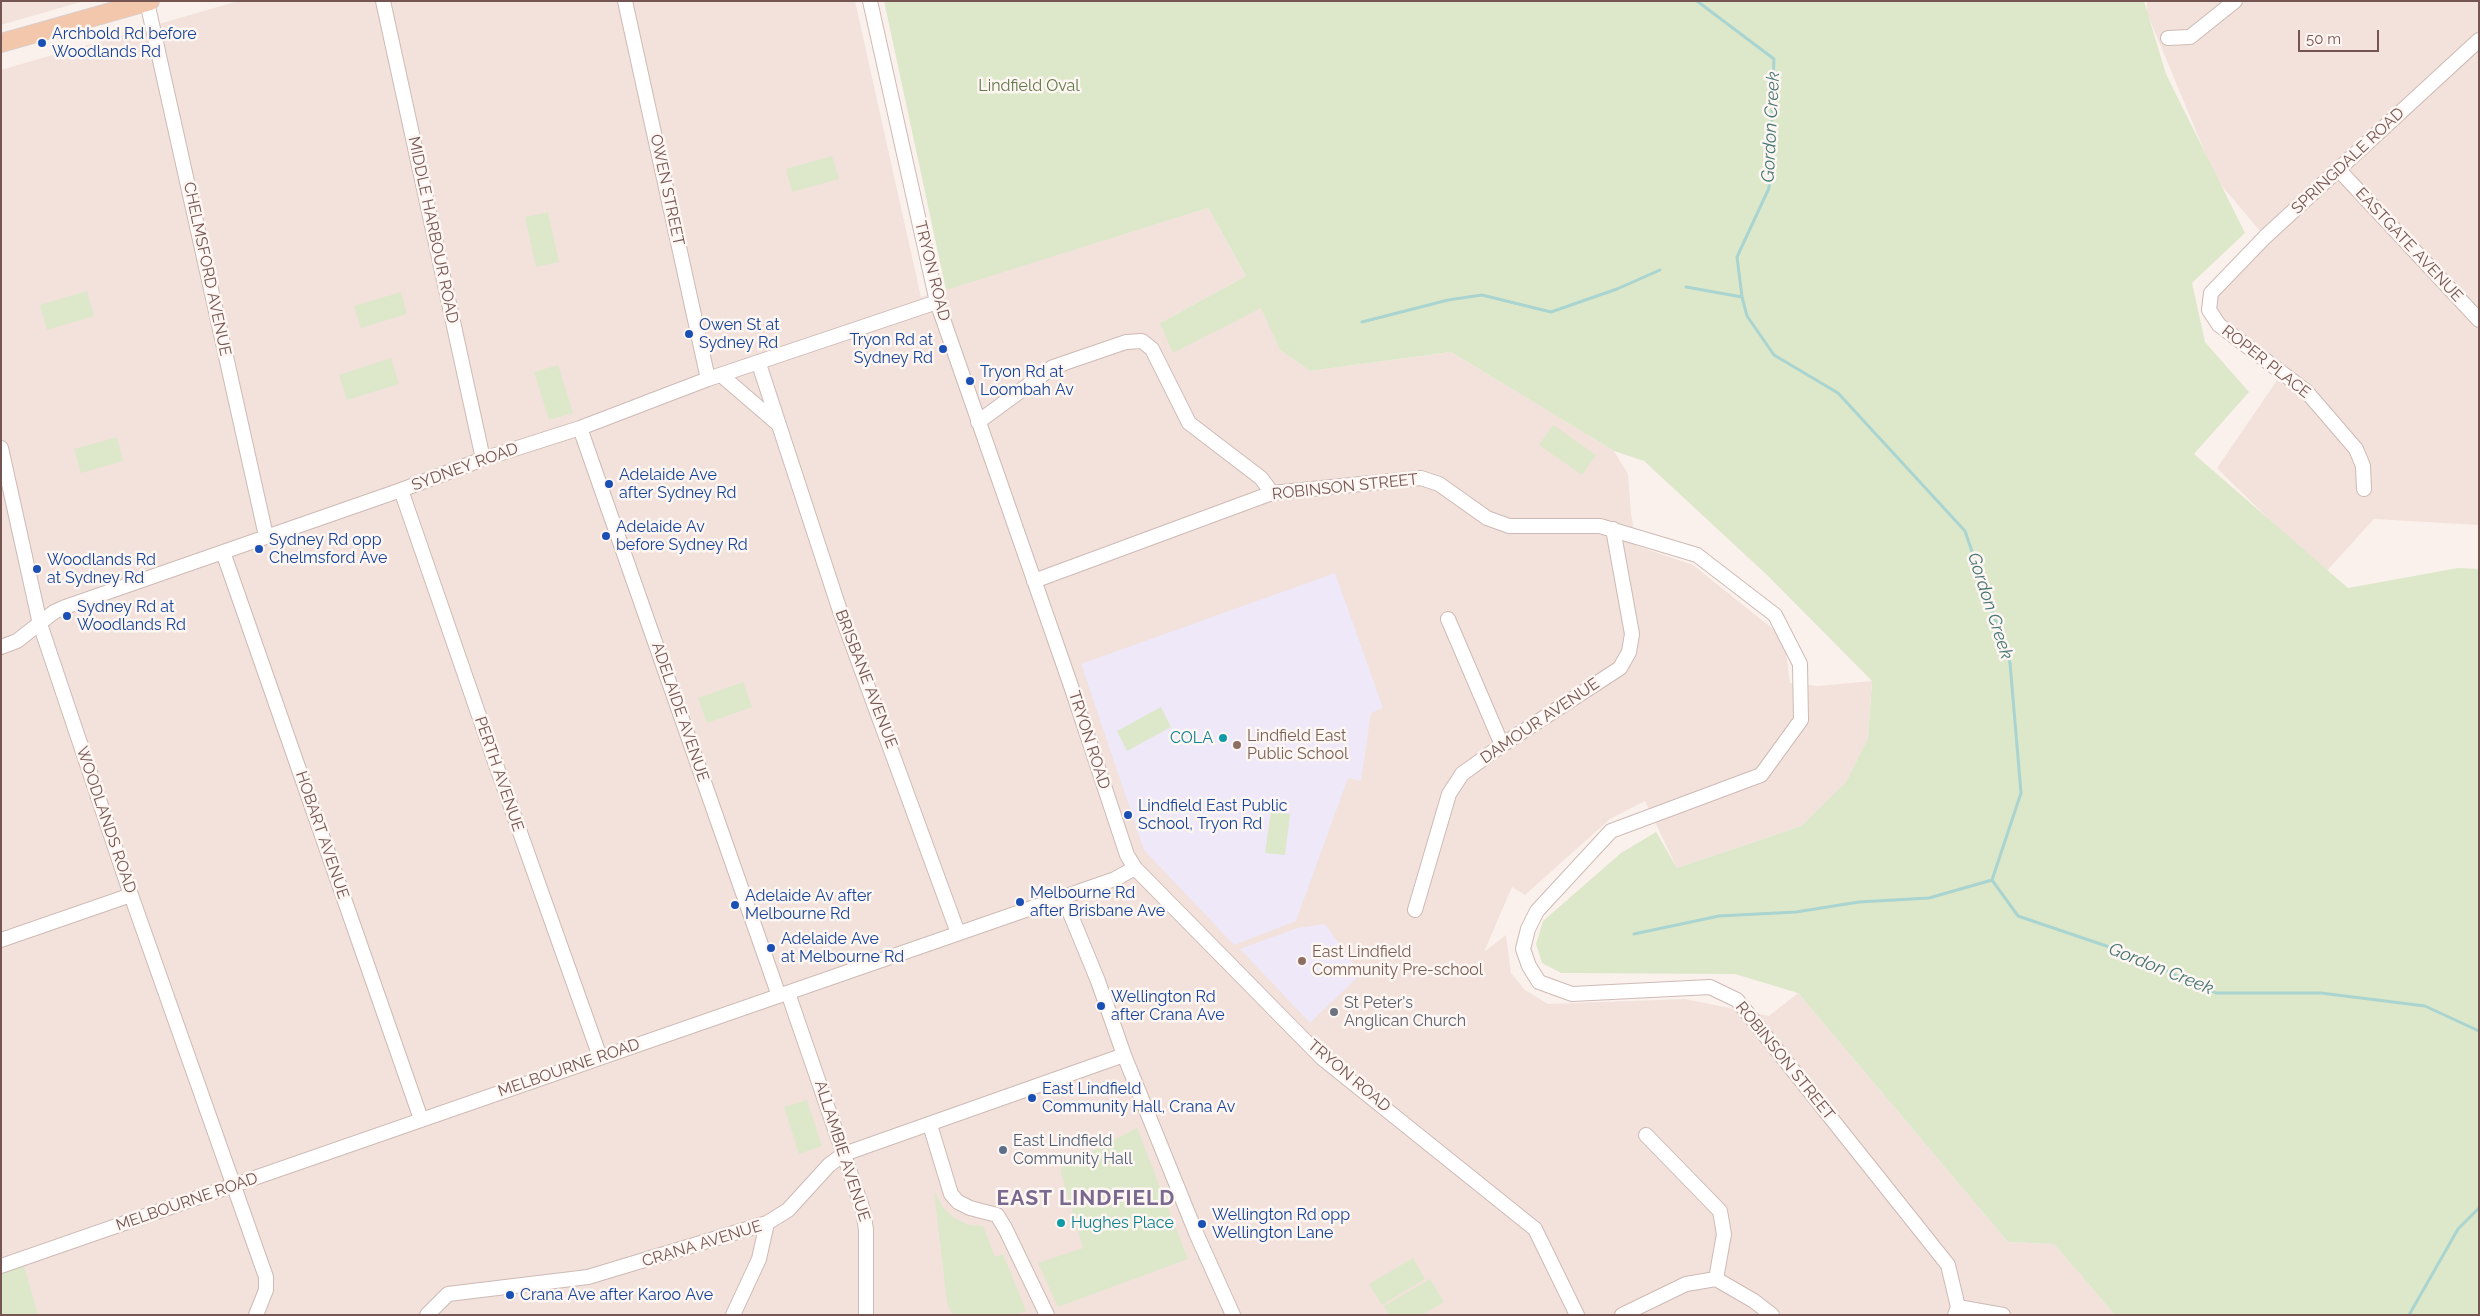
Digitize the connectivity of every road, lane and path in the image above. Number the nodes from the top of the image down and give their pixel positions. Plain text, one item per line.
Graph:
1 (383, 1) edge
2 (625, 1) edge
3 (870, 1) edge
4 (2235, 1) edge
5 (149, 2) edge
6 (2168, 38) dead end
7 (2479, 40) edge
8 (1, 43) edge
9 (2339, 170) junction
10 (2218, 283) joint
11 (937, 302) junction
12 (2479, 320) edge
13 (759, 364) junction
14 (715, 377) junction
15 (978, 422) junction
16 (778, 425) junction
17 (580, 428) junction
18 (1, 448) edge
19 (483, 459) junction
20 (2364, 489) dead end
21 (401, 490) junction
22 (1272, 492) junction
23 (1613, 529) junction
24 (266, 536) junction
25 (223, 552) junction
26 (1034, 581) junction
27 (1448, 619) dead end
28 (40, 624) junction
29 (1, 647) edge
30 (1502, 745) junction
31 (1136, 868) junction
32 (132, 895) junction
33 (1063, 896) junction
34 (1414, 910) dead end
35 (958, 933) junction
36 (1, 940) edge
37 (784, 994) junction
38 (1124, 1055) junction
39 (600, 1057) junction
40 (421, 1119) junction
41 (930, 1125) junction
42 (1646, 1135) dead end
43 (844, 1154) junction
44 (236, 1185) junction
45 (768, 1223) junction
46 (1, 1266) edge
47 (1716, 1279) junction
48 (1957, 1311) edge
49 (256, 1315) edge
50 (427, 1315) edge
51 (733, 1315) edge
52 (866, 1315) edge
53 (1046, 1315) edge
54 (1233, 1315) edge
55 (1577, 1315) edge
56 (1622, 1315) edge
57 (1772, 1315) edge
58 (2003, 1315) edge

1 - 19 street, MIDDLE HARBOUR ROAD
2 - 14 street, OWEN STREET
3 - 11 street, TRYON ROAD
4 - 6 street
5 - 8 main road
5 - 24 street, CHELMSFORD AVENUE
7 - 9 street, SPRINGDALE ROAD
9 - 10 street, SPRINGDALE ROAD
9 - 12 street, EASTGATE AVENUE
10 - 20 street, ROPER PLACE
11 - 13 street, SYDNEY ROAD
11 - 15 street, TRYON ROAD
13 - 14 street, SYDNEY ROAD
13 - 16 street, BRISBANE AVENUE
14 - 16 street
14 - 17 street, SYDNEY ROAD
15 - 22 street
15 - 26 street, TRYON ROAD
16 - 35 street, BRISBANE AVENUE
17 - 19 street, SYDNEY ROAD
17 - 37 street, ADELAIDE AVENUE
18 - 28 street, WOODLANDS ROAD
19 - 21 street, SYDNEY ROAD
21 - 24 street, SYDNEY ROAD
21 - 39 street, PERTH AVENUE
22 - 23 street, ROBINSON STREET
22 - 26 street, ROBINSON STREET
23 - 30 street, DAMOUR AVENUE
23 - 48 street, ROBINSON STREET
24 - 25 street, SYDNEY ROAD
25 - 28 street, SYDNEY ROAD
25 - 40 street, HOBART AVENUE
26 - 31 street, TRYON ROAD
27 - 30 street
28 - 29 street, SYDNEY ROAD
28 - 32 street, WOODLANDS ROAD
30 - 34 street, DAMOUR AVENUE
31 - 33 street, MELBOURNE ROAD
31 - 55 street, TRYON ROAD
32 - 36 street
32 - 44 street, WOODLANDS ROAD
33 - 35 street, MELBOURNE ROAD
33 - 38 street
35 - 37 street, MELBOURNE ROAD
37 - 39 street, MELBOURNE ROAD
37 - 43 street, ALLAMBIE AVENUE
38 - 41 street, CRANA AVENUE
38 - 54 street
39 - 40 street, MELBOURNE ROAD
40 - 44 street, MELBOURNE ROAD
41 - 43 street, CRANA AVENUE
41 - 53 street
42 - 47 street
43 - 45 street, CRANA AVENUE
43 - 52 street, ALLAMBIE AVENUE
44 - 46 street, MELBOURNE ROAD
44 - 49 street, WOODLANDS ROAD
45 - 50 street, CRANA AVENUE
45 - 51 street
47 - 56 street
47 - 57 street
48 - 58 street

